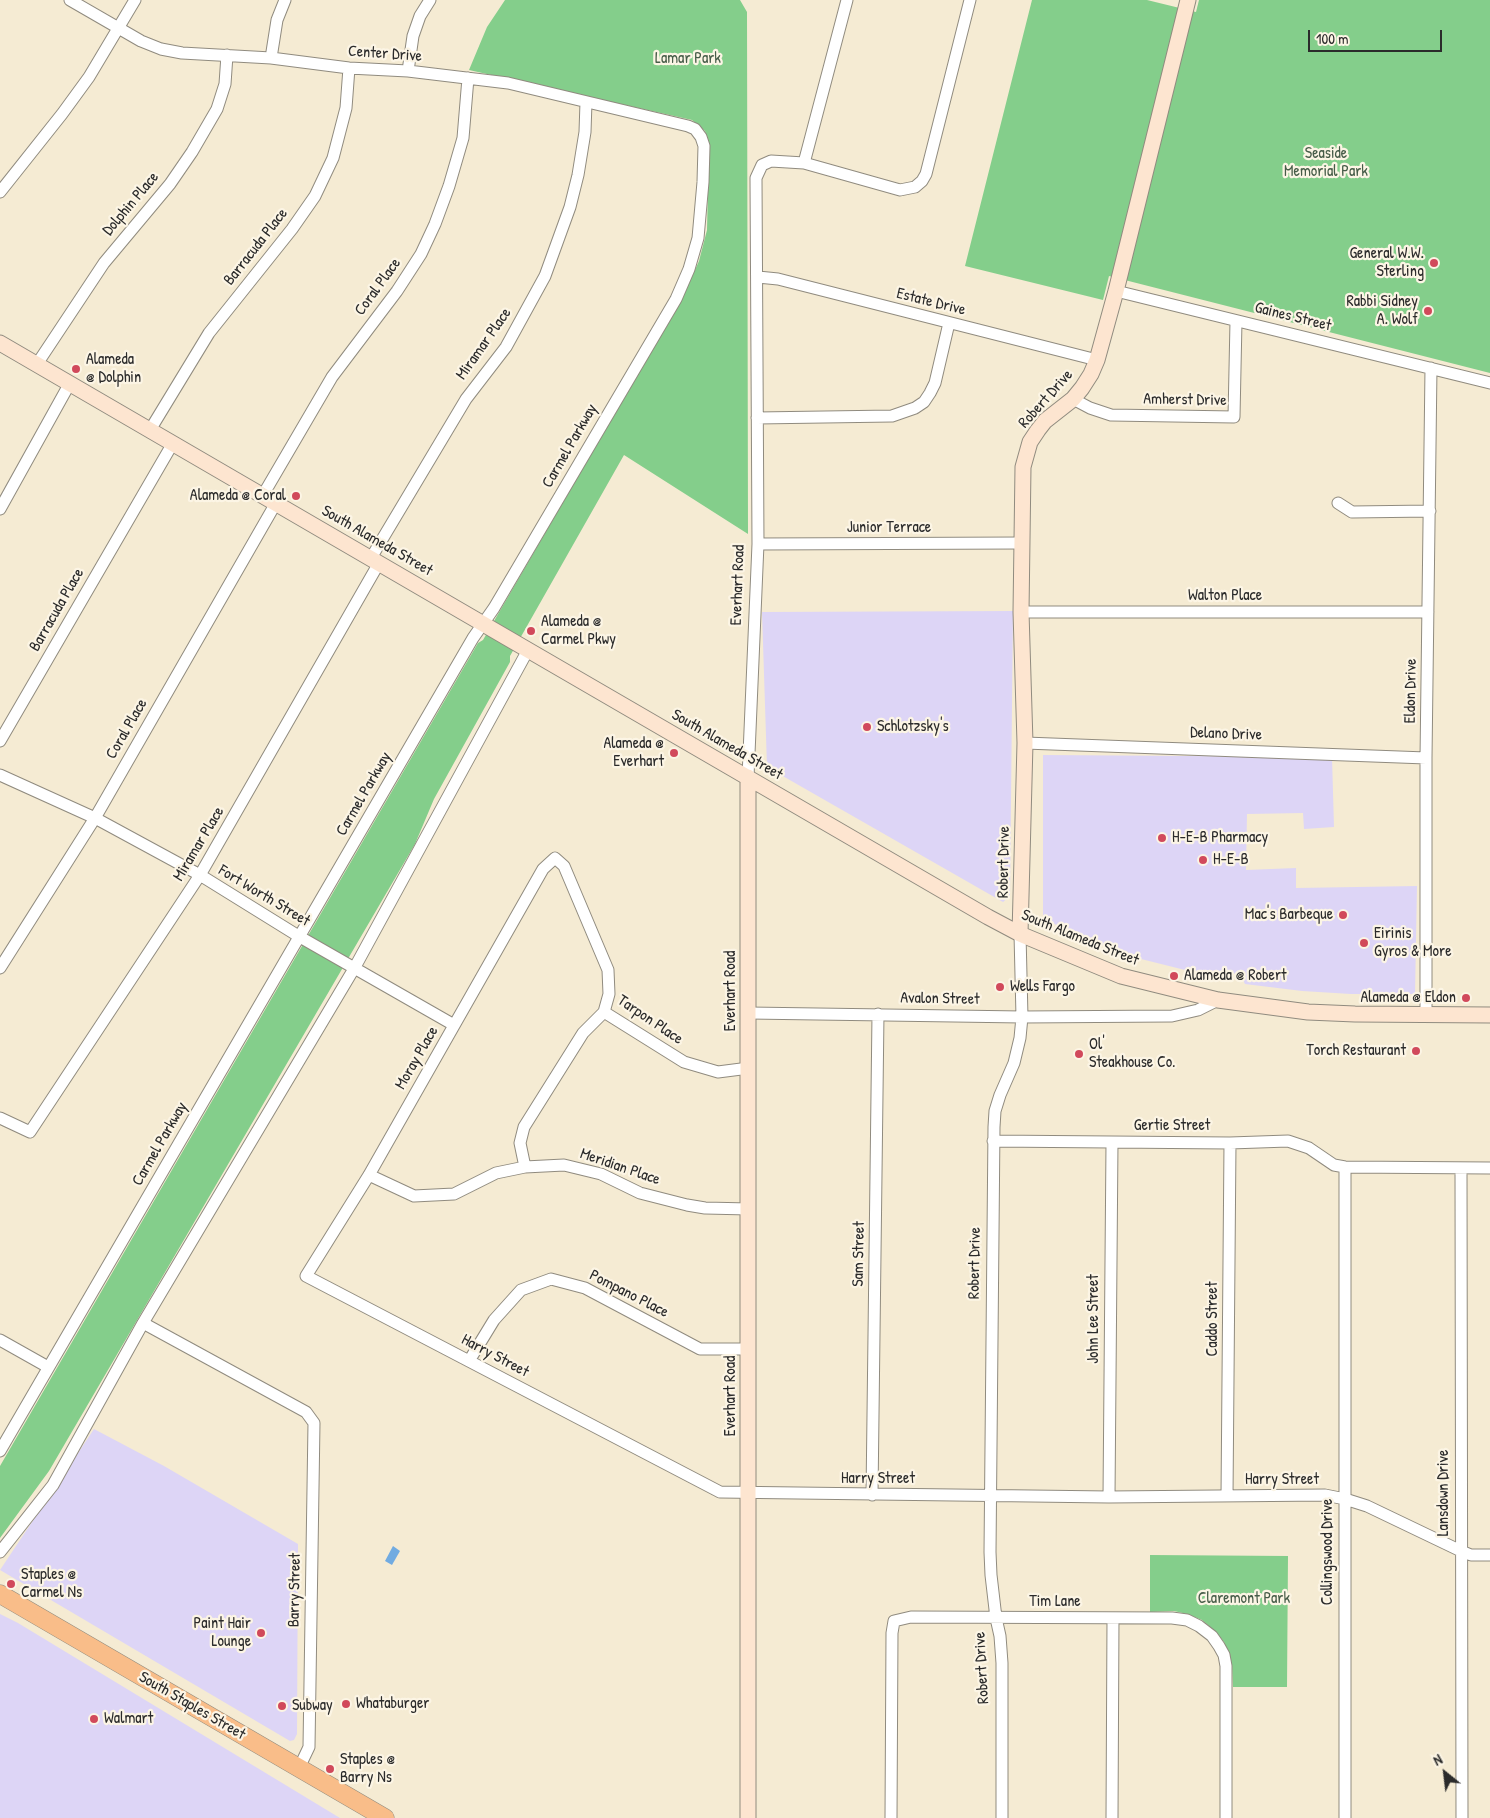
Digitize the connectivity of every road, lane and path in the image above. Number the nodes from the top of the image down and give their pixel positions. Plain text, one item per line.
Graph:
1 (70, 0) edge
2 (135, 0) edge
3 (285, 0) edge
4 (430, 0) edge
5 (847, 0) edge
6 (970, 0) edge
7 (1188, 0) edge
8 (118, 28) junction
9 (227, 56) junction
10 (271, 58) junction
11 (349, 68) junction
12 (408, 71) junction
13 (468, 78) junction
14 (586, 102) junction
15 (701, 138) joint
16 (804, 163) junction
17 (0, 192) edge
18 (758, 277) junction
19 (1116, 291) junction
20 (1236, 320) junction
21 (948, 323) junction
22 (0, 343) edge
23 (1097, 360) junction
24 (37, 364) junction
25 (1431, 368) junction
26 (70, 383) junction
27 (1490, 383) edge
28 (1073, 399) junction
29 (757, 418) junction
30 (150, 430) junction
31 (173, 443) junction
32 (269, 499) junction
33 (1338, 503) dead end
34 (0, 509) edge
35 (1430, 510) junction
36 (1022, 543) junction
37 (758, 544) junction
38 (375, 561) junction
39 (1022, 612) junction
40 (1428, 612) junction
41 (484, 624) junction
42 (528, 650) junction
43 (0, 741) edge
44 (1025, 743) junction
45 (1426, 758) junction
46 (0, 775) edge
47 (748, 777) junction
48 (95, 818) junction
49 (556, 858) joint
50 (200, 876) junction
51 (1020, 934) junction
52 (300, 937) junction
53 (355, 967) junction
54 (0, 968) edge
55 (1218, 1000) junction
56 (604, 1012) junction
57 (749, 1013) junction
58 (878, 1014) junction
59 (1426, 1014) junction
60 (1490, 1015) edge
61 (1022, 1017) junction
62 (454, 1025) junction
63 (748, 1068) junction
64 (0, 1118) edge
65 (993, 1142) junction
66 (1112, 1142) junction
67 (1230, 1143) junction
68 (525, 1167) junction
69 (1345, 1167) junction
70 (1461, 1168) junction
71 (1490, 1168) edge
72 (369, 1175) junction
73 (749, 1209) junction
74 (306, 1276) joint
75 (143, 1324) junction
76 (0, 1340) edge
77 (749, 1349) junction
78 (469, 1361) junction
79 (48, 1367) junction
80 (0, 1451) edge
81 (749, 1494) junction
82 (872, 1495) junction
83 (990, 1495) junction
84 (1109, 1496) junction
85 (1227, 1496) junction
86 (1345, 1499) junction
87 (1460, 1551) junction
88 (0, 1552) edge
89 (1490, 1556) edge
90 (0, 1594) edge
91 (996, 1618) junction
92 (1113, 1618) junction
93 (299, 1768) junction
94 (385, 1818) edge
95 (748, 1818) edge
96 (891, 1818) edge
97 (1002, 1818) edge
98 (1112, 1818) edge
99 (1226, 1818) edge
100 (1345, 1818) edge
101 (1462, 1818) edge

1 - 8 street, Center Drive
2 - 8 street
3 - 10 street
4 - 12 street
5 - 16 street
6 - 16 street
7 - 19 main road, Robert Drive
8 - 9 street, Center Drive
8 - 17 street
9 - 10 street, Center Drive
9 - 24 street, Dolphin Place
10 - 11 street, Center Drive
11 - 12 street, Center Drive
11 - 30 street, Barracuda Place
12 - 13 street, Center Drive
13 - 14 street, Center Drive
13 - 32 street, Coral Place
14 - 15 street, Center Drive
14 - 38 street, Miramar Place
15 - 41 street, Carmel Parkway
16 - 18 street, Everhart Road
18 - 21 street, Estate Drive
18 - 29 street, Everhart Road
19 - 20 street, Gaines Street
19 - 23 main road, Robert Drive
20 - 25 street, Gaines Street
20 - 28 street, Amherst Drive
21 - 23 street, Estate Drive
21 - 29 street
22 - 24 main road, South Alameda Street
23 - 28 main road, Robert Drive
24 - 26 main road, South Alameda Street
25 - 27 street, Gaines Street
25 - 35 street, Eldon Drive
26 - 30 main road, South Alameda Street
26 - 34 street
28 - 36 main road, Robert Drive
29 - 37 street, Everhart Road
30 - 31 main road, South Alameda Street
31 - 32 main road, South Alameda Street
31 - 43 street, Barracuda Place
32 - 38 main road, South Alameda Street
32 - 48 street, Coral Place
33 - 35 street
35 - 40 street, Eldon Drive
36 - 37 street, Junior Terrace
36 - 39 main road, Robert Drive
37 - 47 street, Everhart Road
38 - 41 main road, South Alameda Street
38 - 50 street, Miramar Place
39 - 40 street, Walton Place
39 - 44 main road, Robert Drive
40 - 45 street, Eldon Drive
41 - 42 main road, South Alameda Street
41 - 52 street, Carmel Parkway
42 - 47 main road, South Alameda Street
42 - 53 street
44 - 45 street, Delano Drive
44 - 51 main road, Robert Drive
45 - 59 street, Eldon Drive
46 - 48 street, Fort Worth Street
47 - 51 main road, South Alameda Street
47 - 57 main road, Everhart Road
48 - 50 street, Fort Worth Street
48 - 54 street, Coral Place
49 - 56 street, Tarpon Place
49 - 62 street, Moray Place
50 - 52 street, Fort Worth Street
50 - 64 street, Miramar Place
51 - 55 main road, South Alameda Street
51 - 61 street, Robert Drive
52 - 53 street, Fort Worth Street
52 - 79 street, Carmel Parkway
53 - 62 street, Fort Worth Street
53 - 75 street
55 - 59 main road, South Alameda Street
55 - 61 street, Avalon Street
56 - 63 street, Tarpon Place
56 - 68 street
57 - 58 street, Avalon Street
57 - 63 main road, Everhart Road
58 - 61 street, Avalon Street
58 - 82 street, Sam Street
59 - 60 main road, South Alameda Street
61 - 65 street, Robert Drive
62 - 72 street, Moray Place
63 - 73 main road, Everhart Road
65 - 66 street, Gertie Street
65 - 83 street, Robert Drive
66 - 67 street, Gertie Street
66 - 84 street, John Lee Street
67 - 69 street, Gertie Street
67 - 85 street, Caddo Street
68 - 72 street, Meridian Place
68 - 73 street, Meridian Place
69 - 70 street
69 - 86 street, Collingswood Drive
70 - 71 street
70 - 87 street, Lansdown Drive
72 - 74 street, Moray Place
73 - 77 main road, Everhart Road
74 - 78 street, Harry Street
75 - 88 street
75 - 93 street, Barry Street
76 - 79 street
77 - 78 street, Pompano Place
77 - 81 main road, Everhart Road
78 - 81 street, Harry Street
79 - 80 street, Carmel Parkway
81 - 82 street, Harry Street
81 - 95 main road, Everhart Road
82 - 83 street, Harry Street
83 - 84 street, Harry Street
83 - 91 street, Robert Drive
84 - 85 street, Harry Street
85 - 86 street, Harry Street
86 - 87 street, Harry Street
86 - 100 street, Collingswood Drive
87 - 89 street, Harry Street
87 - 101 street, Lansdown Drive
90 - 93 main road, South Staples Street
91 - 92 street, Tim Lane
91 - 96 street, Tim Lane
91 - 97 street, Robert Drive
92 - 98 street
92 - 99 street, Tim Lane
93 - 94 main road, South Staples Street

